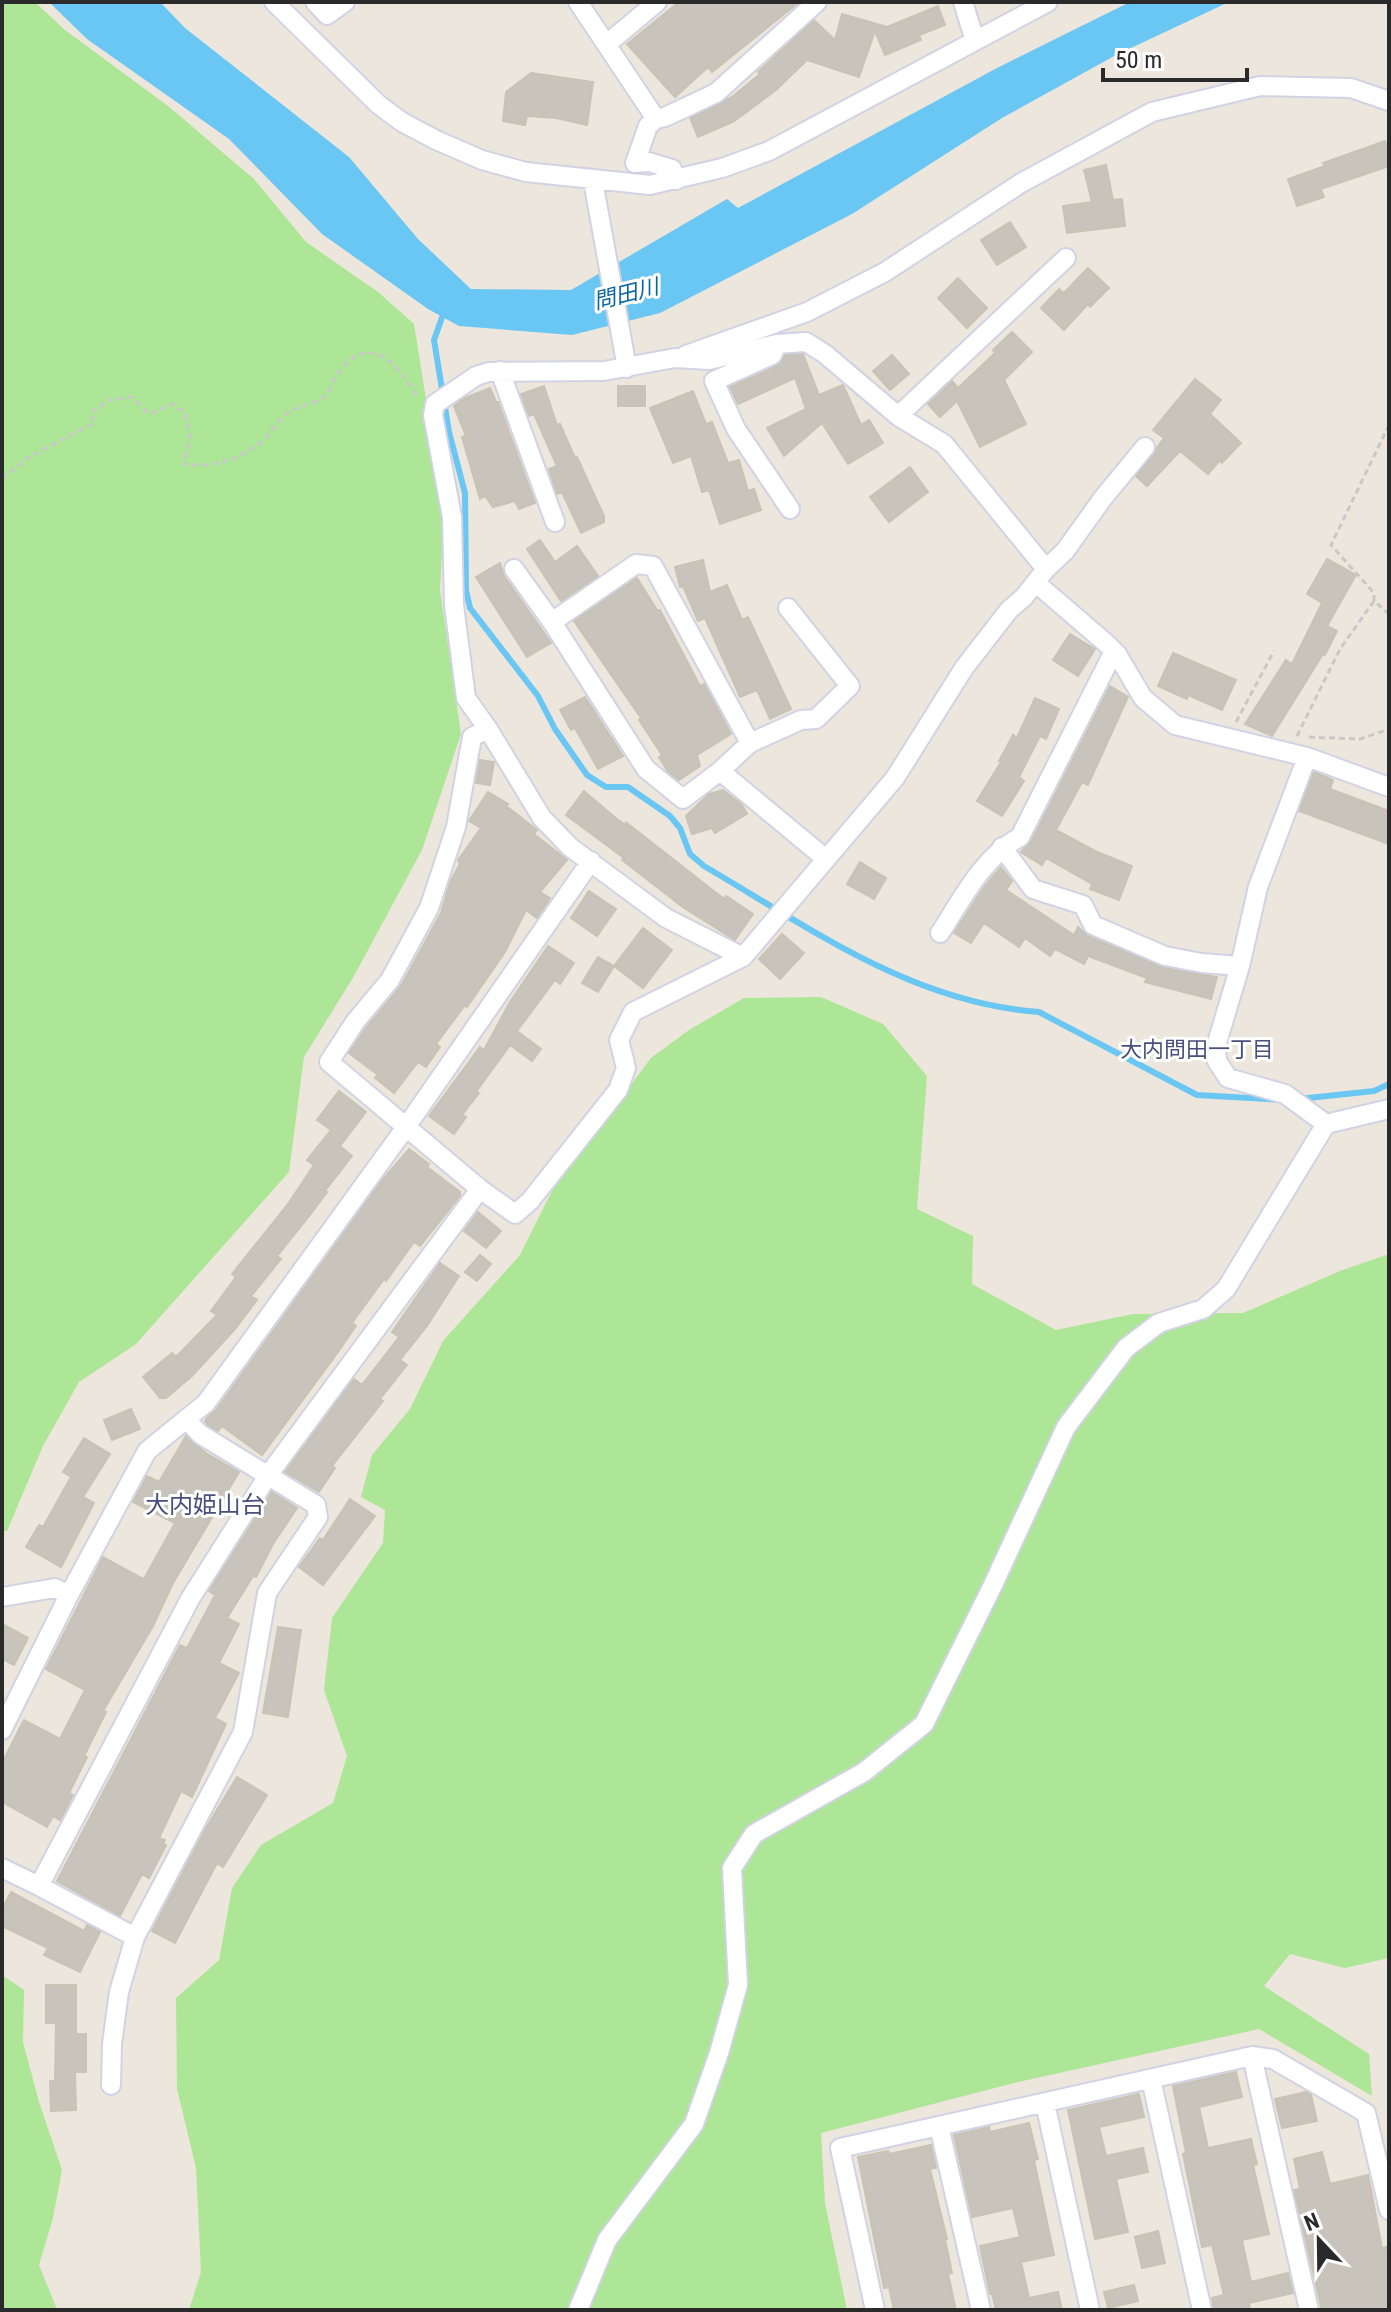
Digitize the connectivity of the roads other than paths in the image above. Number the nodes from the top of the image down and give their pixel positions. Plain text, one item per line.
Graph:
1 (274, 2) edge
2 (315, 2) edge
3 (345, 2) edge
4 (578, 2) edge
5 (657, 2) edge
6 (817, 2) edge
7 (963, 2) edge
8 (1048, 2) edge
9 (975, 41) junction
10 (607, 44) junction
11 (1389, 101) edge
12 (656, 119) junction
13 (676, 180) junction
14 (594, 188) junction
15 (1066, 258) dead end
16 (777, 344) junction
17 (675, 358) junction
18 (627, 362) junction
19 (500, 371) junction
20 (898, 416) junction
21 (1145, 447) dead end
22 (790, 509) dead end
23 (555, 522) dead end
24 (514, 569) dead end
25 (1041, 576) junction
26 (788, 608) dead end
27 (552, 622) junction
28 (1117, 654) junction
29 (488, 729) junction
30 (750, 743) junction
31 (1307, 757) junction
32 (720, 771) junction
33 (1389, 787) edge
34 (1002, 847) junction
35 (826, 859) junction
36 (591, 861) junction
37 (940, 933) dead end
38 (743, 957) junction
39 (1240, 966) junction
40 (1389, 1109) edge
41 (1326, 1124) junction
42 (406, 1127) junction
43 (480, 1189) junction
44 (187, 1420) junction
45 (269, 1474) junction
46 (69, 1595) junction
47 (2, 1597) edge
48 (2, 1730) edge
49 (2, 1868) edge
50 (39, 1886) junction
51 (135, 1937) junction
52 (1252, 2056) junction
53 (1151, 2079) junction
54 (111, 2085) dead end
55 (1045, 2103) junction
56 (939, 2126) junction
57 (1389, 2210) edge
58 (578, 2310) edge
59 (875, 2310) edge
60 (981, 2310) edge
61 (1090, 2310) edge
62 (1202, 2310) edge
63 (1309, 2310) edge

1 - 14 street
2 - 3 street
4 - 10 street
5 - 10 street
6 - 12 street
7 - 9 street
8 - 9 street
9 - 13 street
10 - 12 street
11 - 17 street
12 - 13 street
13 - 14 street
14 - 18 street
15 - 20 street
16 - 17 street
16 - 20 street
16 - 22 street
17 - 18 street
18 - 19 street
19 - 23 street
19 - 29 street
20 - 25 street
21 - 25 street
24 - 27 street
25 - 28 street
25 - 35 street
26 - 30 street
27 - 30 street
27 - 32 street
28 - 31 street
28 - 34 street
29 - 36 street
29 - 42 street
30 - 32 street
31 - 33 street
31 - 39 street
32 - 35 street
34 - 37 street
34 - 39 street
35 - 38 street
36 - 38 street
36 - 42 street
38 - 43 street
39 - 41 street
40 - 41 street
41 - 58 street
42 - 43 street
42 - 44 street
43 - 45 street
44 - 45 street
44 - 46 street
45 - 50 street
45 - 51 street
46 - 47 street
46 - 48 street
49 - 50 street
50 - 51 street
51 - 54 street
52 - 53 street
52 - 57 street
52 - 63 street
53 - 55 street
53 - 62 street
55 - 56 street
55 - 61 street
56 - 59 street
56 - 60 street

